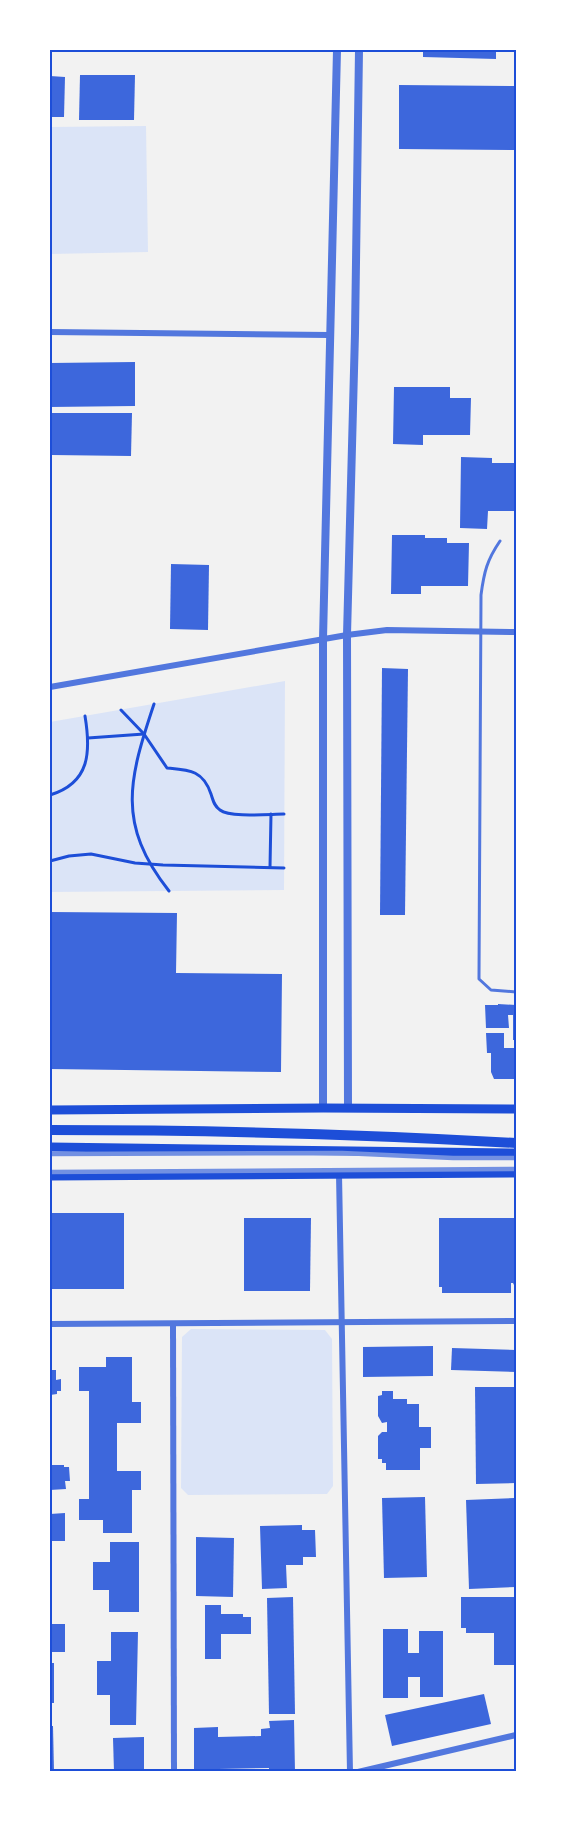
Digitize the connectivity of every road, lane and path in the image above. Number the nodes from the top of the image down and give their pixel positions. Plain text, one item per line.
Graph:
1 (337, 50) edge
2 (359, 50) edge
3 (50, 332) edge
4 (329, 335) junction
5 (500, 541) dead end
6 (482, 632) junction
7 (516, 633) edge
8 (347, 635) junction
9 (323, 639) junction
10 (50, 687) edge
11 (154, 704) dead end
12 (121, 710) dead end
13 (85, 716) dead end
14 (144, 734) junction
15 (88, 738) junction
16 (50, 795) edge
17 (271, 814) junction
18 (284, 814) dead end
19 (50, 861) edge
20 (270, 867) junction
21 (284, 868) dead end
22 (169, 891) dead end
23 (516, 992) edge
24 (323, 1108) junction
25 (348, 1108) junction
26 (516, 1109) edge
27 (50, 1110) edge
28 (50, 1130) edge
29 (516, 1143) edge
30 (50, 1148) edge
31 (516, 1153) edge
32 (339, 1173) junction
33 (516, 1173) edge
34 (50, 1176) edge
35 (342, 1322) junction
36 (516, 1322) edge
37 (172, 1323) junction
38 (50, 1324) edge
39 (516, 1735) edge
40 (174, 1772) edge
41 (350, 1772) edge
42 (358, 1772) edge

1 - 4 street
2 - 8 street
3 - 4 street
4 - 9 street
5 - 6 lane
6 - 7 street
6 - 8 street
6 - 23 lane
8 - 9 street
8 - 25 street
9 - 10 street
9 - 24 street
11 - 14 path
12 - 14 path
13 - 15 path
14 - 15 path
14 - 17 path
14 - 22 path
15 - 16 path
17 - 18 path
17 - 20 path
19 - 20 path
20 - 21 path
24 - 25 main road
24 - 27 main road
25 - 26 main road
28 - 29 highway
30 - 31 main road
32 - 33 main road
32 - 34 main road
32 - 35 street
35 - 36 street
35 - 37 street
35 - 41 street
37 - 38 street
37 - 40 street
39 - 42 street

